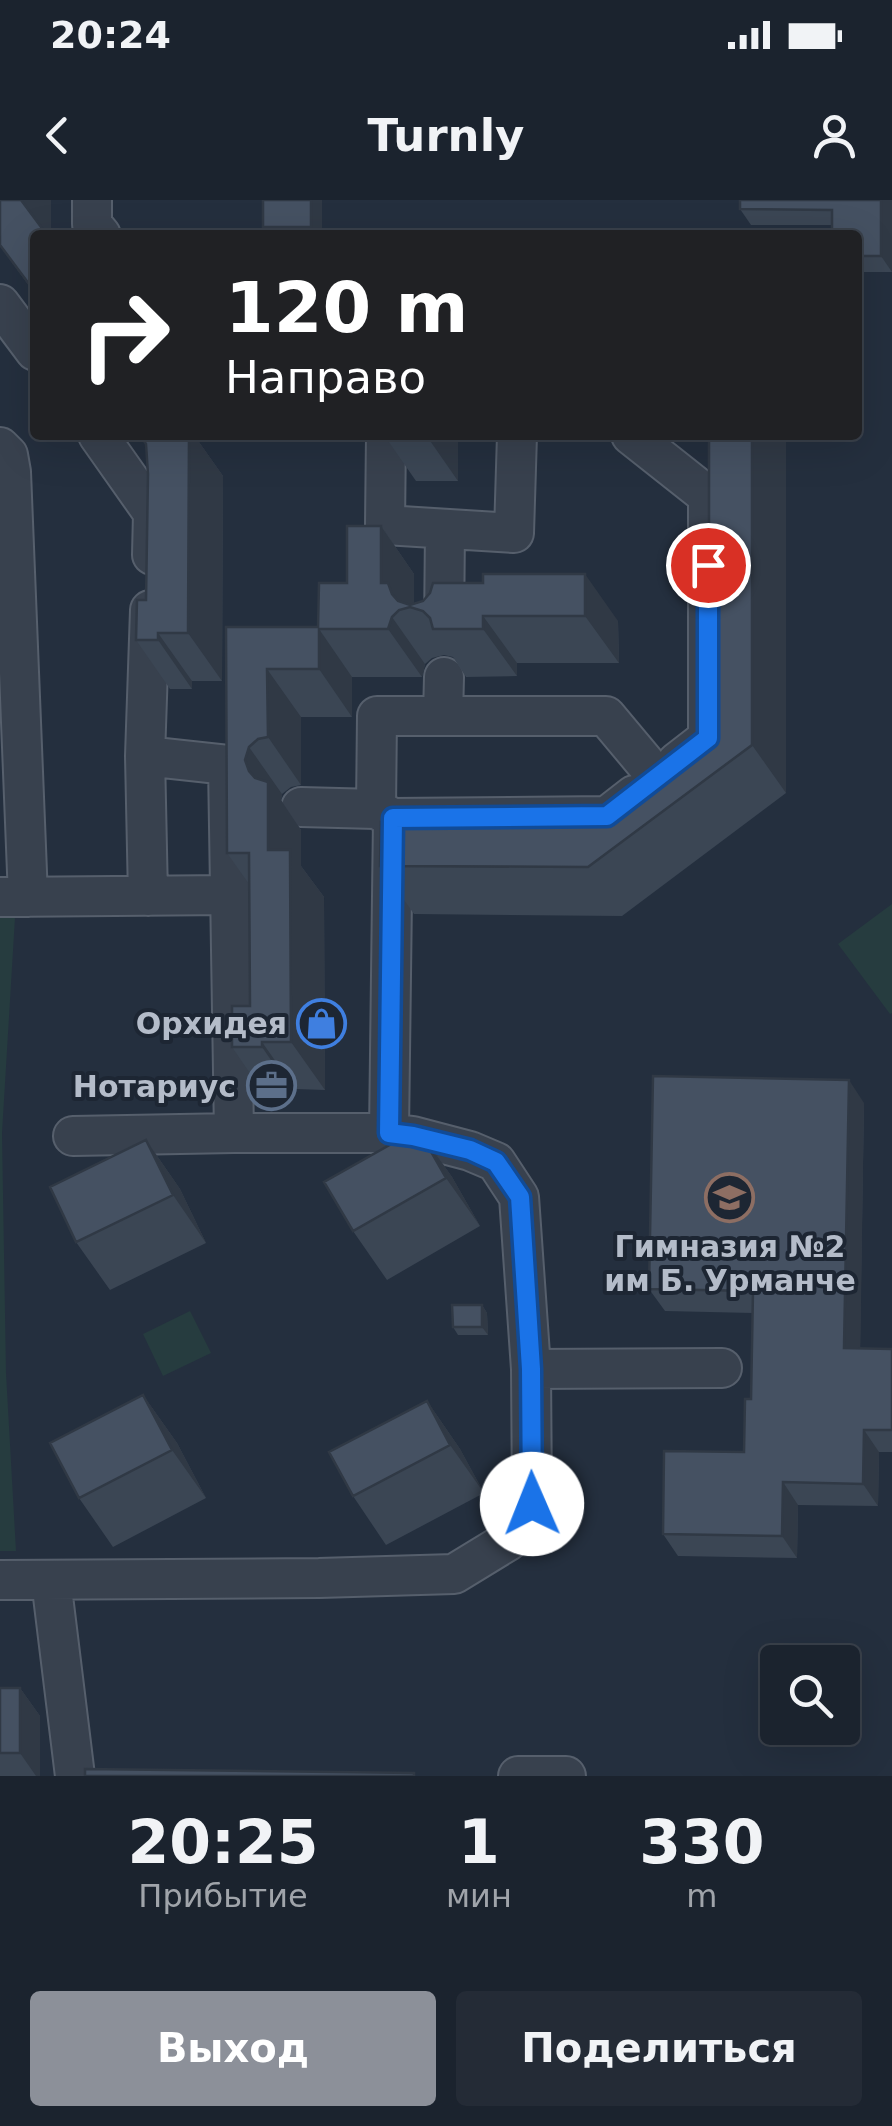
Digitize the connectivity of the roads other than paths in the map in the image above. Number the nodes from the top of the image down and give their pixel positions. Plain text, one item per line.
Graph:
1 (92, 200) edge
2 (97, 230) edge
3 (0, 304) edge
4 (30, 344) edge
5 (107, 440) edge
6 (386, 440) edge
7 (517, 440) edge
8 (637, 440) edge
9 (0, 447) edge
10 (446, 528) junction
11 (444, 630) edge
12 (444, 677) dead end
13 (443, 716) junction
14 (145, 756) junction
15 (658, 777) junction
16 (301, 808) dead end
17 (384, 813) junction
18 (148, 896) junction
19 (229, 896) junction
20 (14, 897) edge
21 (234, 1132) junction
22 (389, 1133) junction
23 (73, 1136) dead end
24 (722, 1368) dead end
25 (531, 1369) junction
26 (0, 1580) edge
27 (51, 1580) junction
28 (76, 1776) edge
29 (518, 1776) edge
30 (566, 1776) edge

1 - 2 lane
3 - 4 lane
5 - 14 lane
6 - 10 lane
7 - 10 lane
8 - 15 lane
9 - 20 lane
10 - 11 lane
12 - 13 lane
13 - 15 lane
13 - 17 lane
14 - 18 lane
14 - 19 lane
15 - 17 lane
16 - 17 lane
17 - 22 lane
18 - 19 lane
18 - 20 lane
19 - 21 lane
21 - 22 lane
21 - 23 lane
22 - 25 lane
24 - 25 lane
25 - 27 lane
26 - 27 lane
27 - 28 lane
29 - 30 lane

